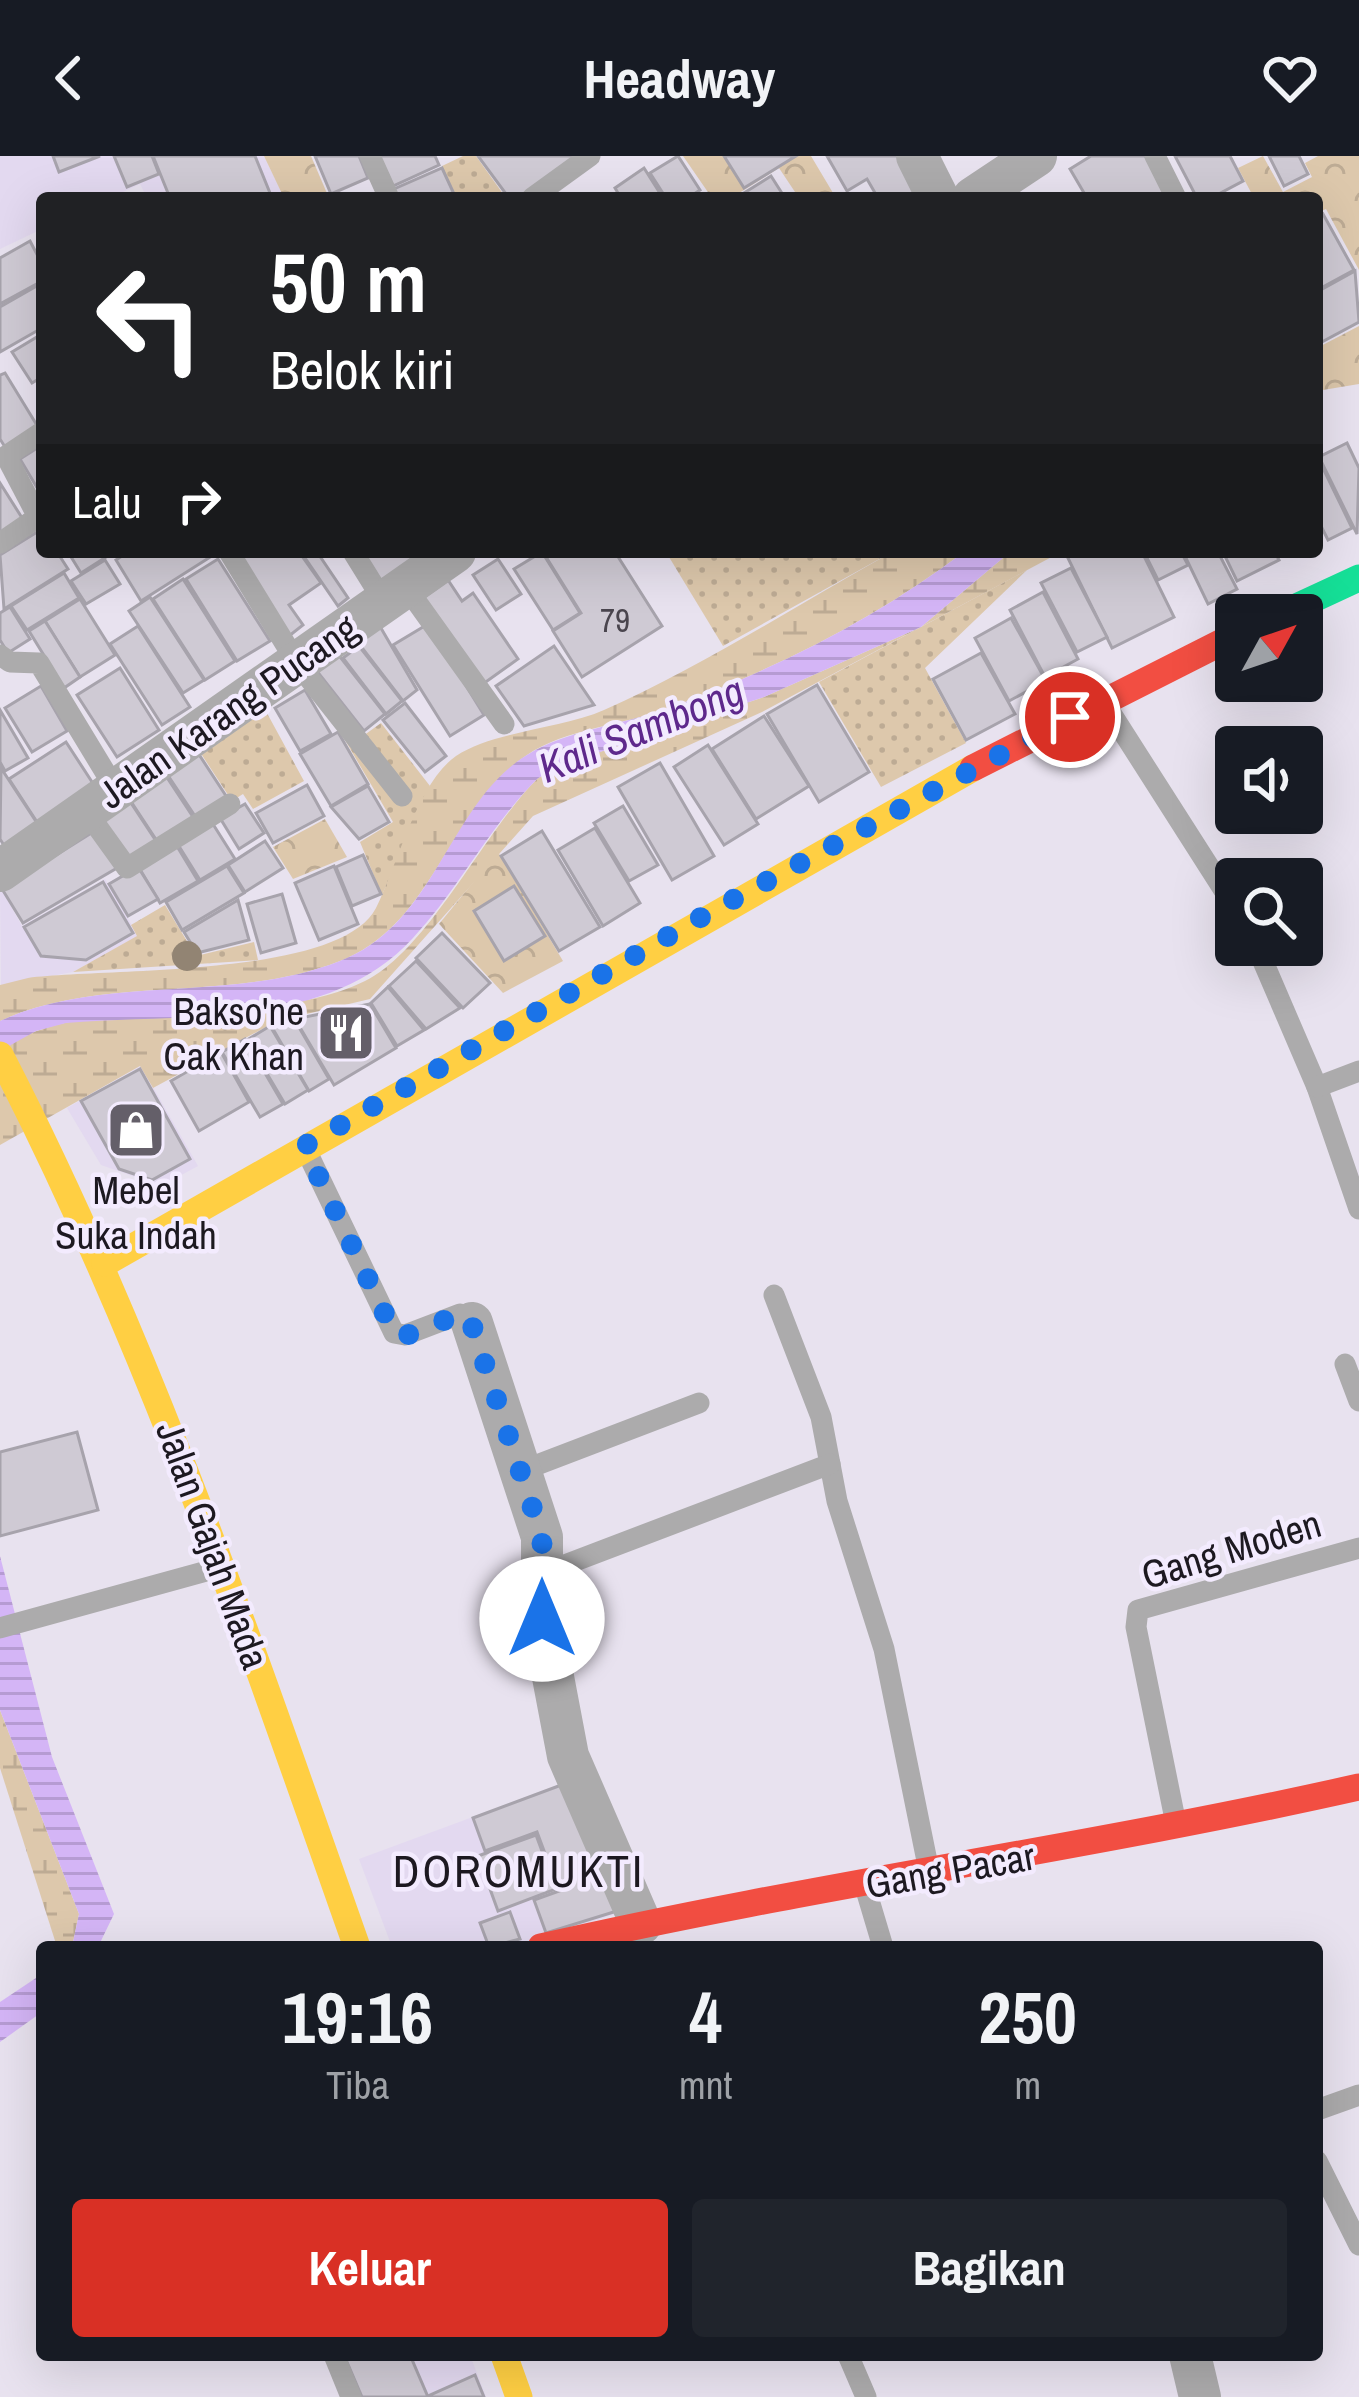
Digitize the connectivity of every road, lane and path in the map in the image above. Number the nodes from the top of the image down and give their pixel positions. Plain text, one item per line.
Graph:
1 (370, 156) edge
2 (590, 156) edge
3 (917, 156) edge
4 (1036, 156) edge
5 (1155, 156) edge
6 (386, 192) edge
7 (540, 192) edge
8 (935, 192) edge
9 (982, 192) edge
10 (1173, 192) edge
11 (36, 436) edge
12 (36, 513) edge
13 (36, 518) edge
14 (0, 543) edge
15 (233, 558) edge
16 (359, 558) edge
17 (446, 558) edge
18 (1359, 578) edge
19 (395, 594) junction
20 (1323, 595) edge
21 (1215, 645) edge
22 (0, 655) edge
23 (297, 663) junction
24 (1103, 700) junction
25 (504, 724) dead end
26 (402, 796) dead end
27 (101, 800) junction
28 (230, 804) dead end
29 (0, 871) edge
30 (1215, 876) edge
31 (1265, 966) edge
32 (0, 1055) edge
33 (1359, 1071) edge
34 (1317, 1087) junction
35 (304, 1146) junction
36 (1358, 1203) edge
37 (106, 1263) junction
38 (774, 1295) dead end
39 (472, 1323) joint
40 (1345, 1364) dead end
41 (1359, 1400) edge
42 (699, 1403) dead end
43 (830, 1464) junction
44 (521, 1471) junction
45 (1359, 1548) edge
46 (220, 1567) junction
47 (541, 1574) junction
48 (10, 1626) edge
49 (1359, 1787) edge
50 (1177, 1828) junction
51 (929, 1875) junction
52 (865, 1886) junction
53 (652, 1931) edge
54 (355, 1941) edge
55 (583, 1941) edge
56 (881, 1941) edge
57 (1359, 2095) edge
58 (1323, 2108) edge
59 (1323, 2169) edge
60 (1350, 2205) edge
61 (1359, 2246) edge
62 (336, 2361) edge
63 (506, 2361) edge
64 (851, 2361) edge
65 (1191, 2361) edge
66 (351, 2397) edge
67 (519, 2397) edge
68 (866, 2397) edge
69 (1200, 2397) edge

1 - 6 lane
2 - 7 lane
3 - 8 street
4 - 9 street
5 - 10 lane
11 - 12 lane
13 - 14 lane
15 - 23 lane
16 - 19 lane
17 - 19 street, Jalan Karang Pucang
18 - 20 main road
19 - 23 street, Jalan Karang Pucang
19 - 25 lane
21 - 24 main road
22 - 27 lane
23 - 26 lane
23 - 27 street, Jalan Karang Pucang
24 - 30 lane
24 - 35 main road
27 - 28 lane
27 - 29 street, Jalan Karang Pucang
31 - 34 lane
32 - 37 main road, Jalan Gajah Mada
33 - 34 lane
34 - 36 lane
35 - 37 main road
35 - 39 lane
37 - 46 main road, Jalan Gajah Mada
38 - 43 lane
39 - 44 street
40 - 41 lane
42 - 44 lane
43 - 47 lane
43 - 51 lane
44 - 47 street
45 - 50 lane, Gang Moden
46 - 48 lane
46 - 54 main road, Jalan Gajah Mada
47 - 53 street
49 - 50 main road, Gang Pacar
50 - 51 main road, Gang Pacar
51 - 52 main road, Gang Pacar
52 - 53 main road, Gang Pacar
52 - 56 lane
53 - 55 main road, Gang Pacar
57 - 58 lane
59 - 60 lane
60 - 61 lane
62 - 66 lane
63 - 67 main road
64 - 68 lane
65 - 69 street

